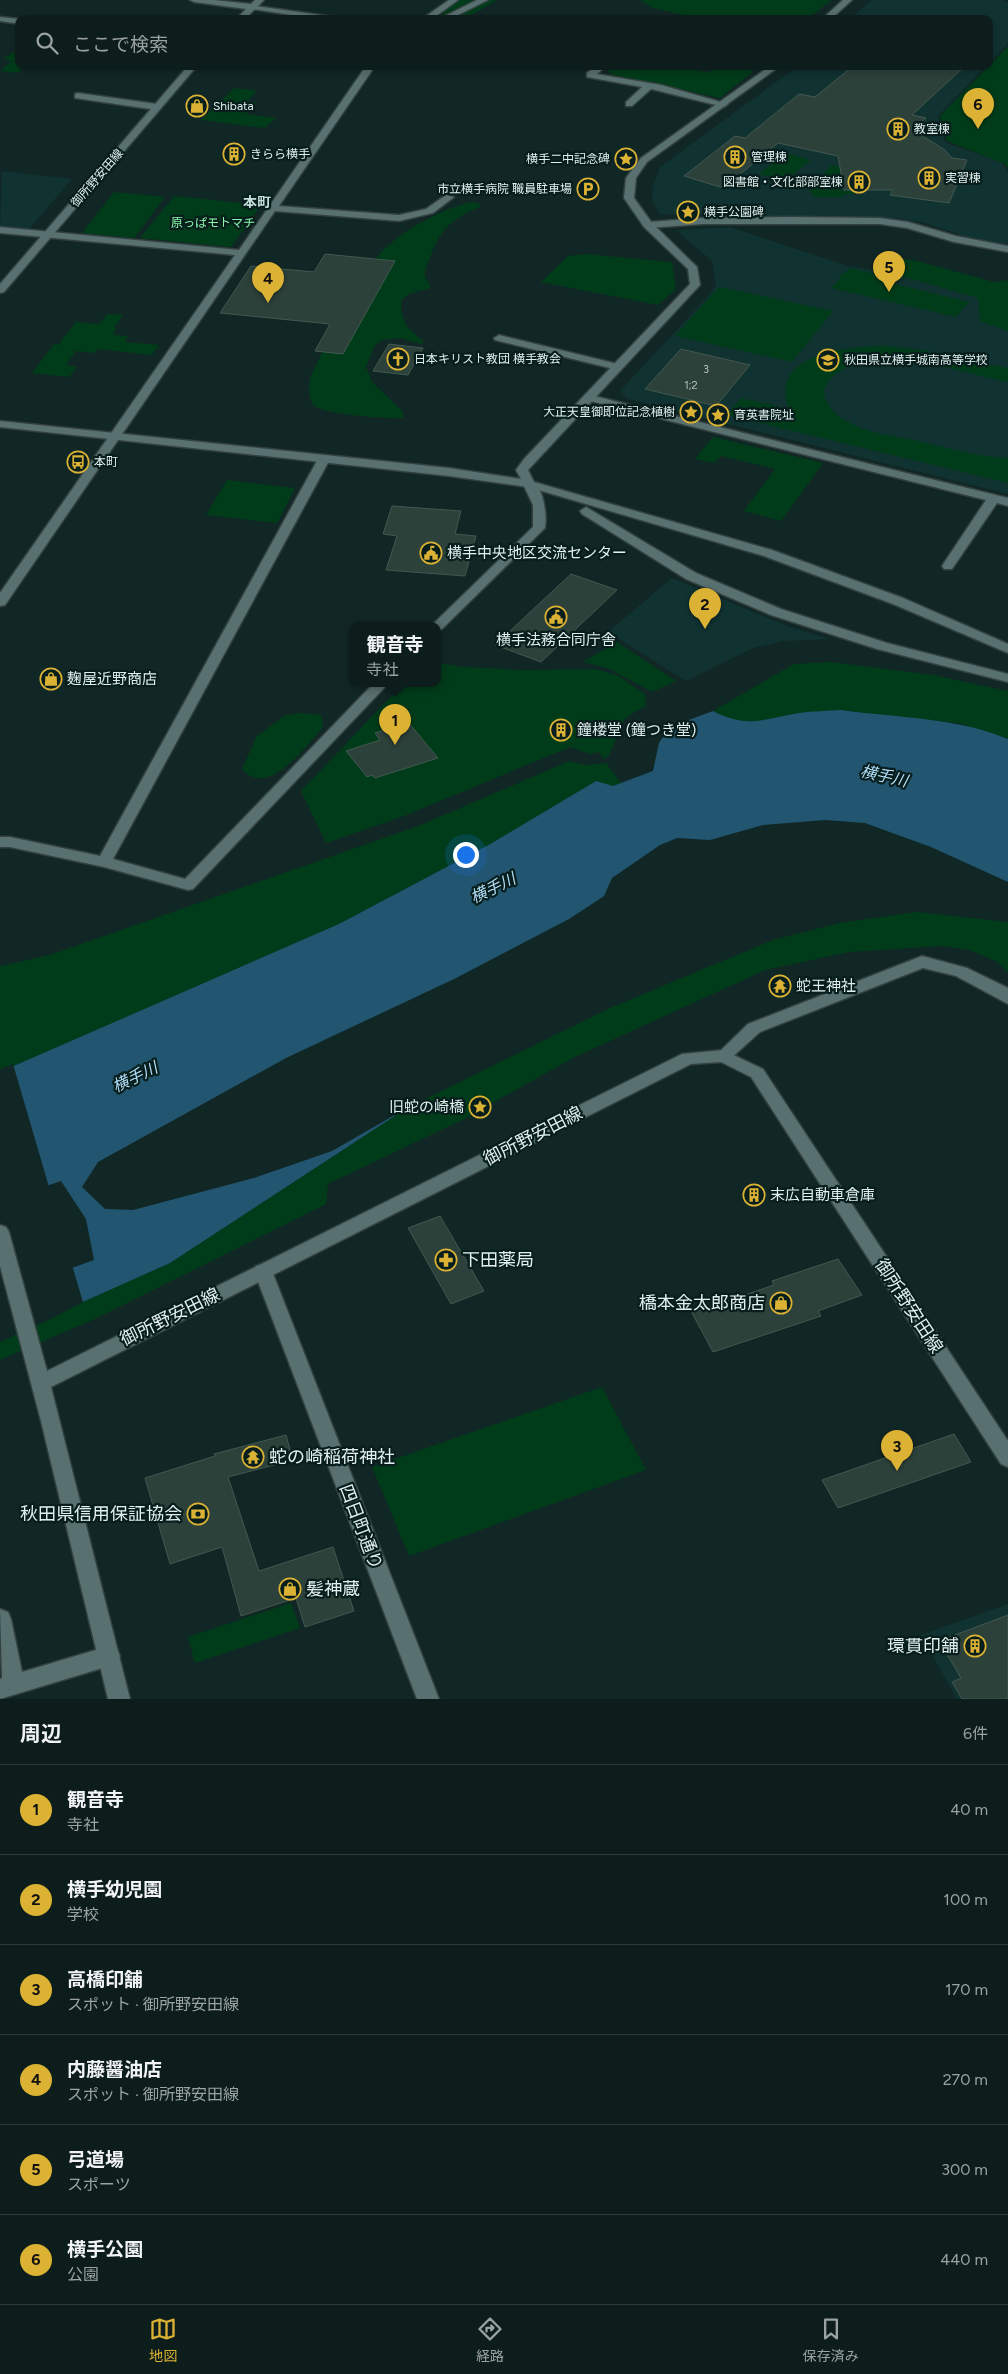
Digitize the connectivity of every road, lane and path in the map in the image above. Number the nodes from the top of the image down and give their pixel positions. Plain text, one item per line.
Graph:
1 (194, 0) edge
2 (260, 0) edge
3 (454, 0) edge
4 (484, 0) edge
5 (848, 0) edge
6 (252, 7) junction
7 (244, 15) edge
8 (307, 15) edge
9 (431, 15) edge
10 (454, 15) edge
11 (831, 15) edge
12 (0, 19) edge
13 (15, 21) edge
14 (189, 70) edge
15 (369, 70) edge
16 (597, 70) edge
17 (771, 70) edge
18 (649, 86) junction
19 (78, 96) dead end
20 (629, 104) dead end
21 (724, 104) junction
22 (157, 107) junction
23 (448, 197) dead end
24 (274, 208) junction
25 (648, 225) junction
26 (0, 230) edge
27 (48, 234) junction
28 (1008, 250) edge
29 (242, 253) junction
30 (0, 290) edge
31 (499, 338) dead end
32 (618, 367) junction
33 (590, 398) junction
34 (0, 424) edge
35 (114, 436) junction
36 (324, 459) junction
37 (529, 484) junction
38 (993, 499) junction
39 (1008, 502) edge
40 (586, 511) dead end
41 (948, 566) dead end
42 (0, 602) edge
43 (441, 622) edge
44 (1008, 649) edge
45 (1008, 678) edge
46 (377, 687) edge
47 (4, 839) edge
48 (104, 862) junction
49 (1008, 998) edge
50 (723, 1056) junction
51 (0, 1232) edge
52 (262, 1271) junction
53 (40, 1383) junction
54 (1008, 1458) edge
55 (0, 1618) edge
56 (108, 1656) junction
57 (7, 1686) edge
58 (119, 1699) edge
59 (428, 1699) edge

1 - 6 street
2 - 6 street
3 - 9 street
4 - 10 street
5 - 11 street
6 - 7 street
6 - 8 street
12 - 13 street
14 - 22 street, 御所野安田線
15 - 24 street
16 - 18 street
17 - 21 street
18 - 20 street
18 - 21 street
19 - 22 street
21 - 25 street
22 - 27 street, 御所野安田線
23 - 24 street
24 - 29 street
25 - 28 street
25 - 32 street
26 - 27 street
27 - 29 street
27 - 30 street, 御所野安田線
29 - 35 street
31 - 32 street
32 - 33 street
33 - 37 street
33 - 38 street
34 - 35 street
35 - 36 street
35 - 42 street
36 - 37 street
36 - 48 street
37 - 43 street
37 - 44 street
38 - 39 street
38 - 41 street
40 - 45 street
46 - 48 street
47 - 48 street
49 - 50 street
50 - 52 street, 御所野安田線
50 - 54 street, 御所野安田線
51 - 53 street
52 - 53 street, 御所野安田線
52 - 59 street, 四日町通り
53 - 56 street
55 - 57 street
56 - 57 street
56 - 58 street

